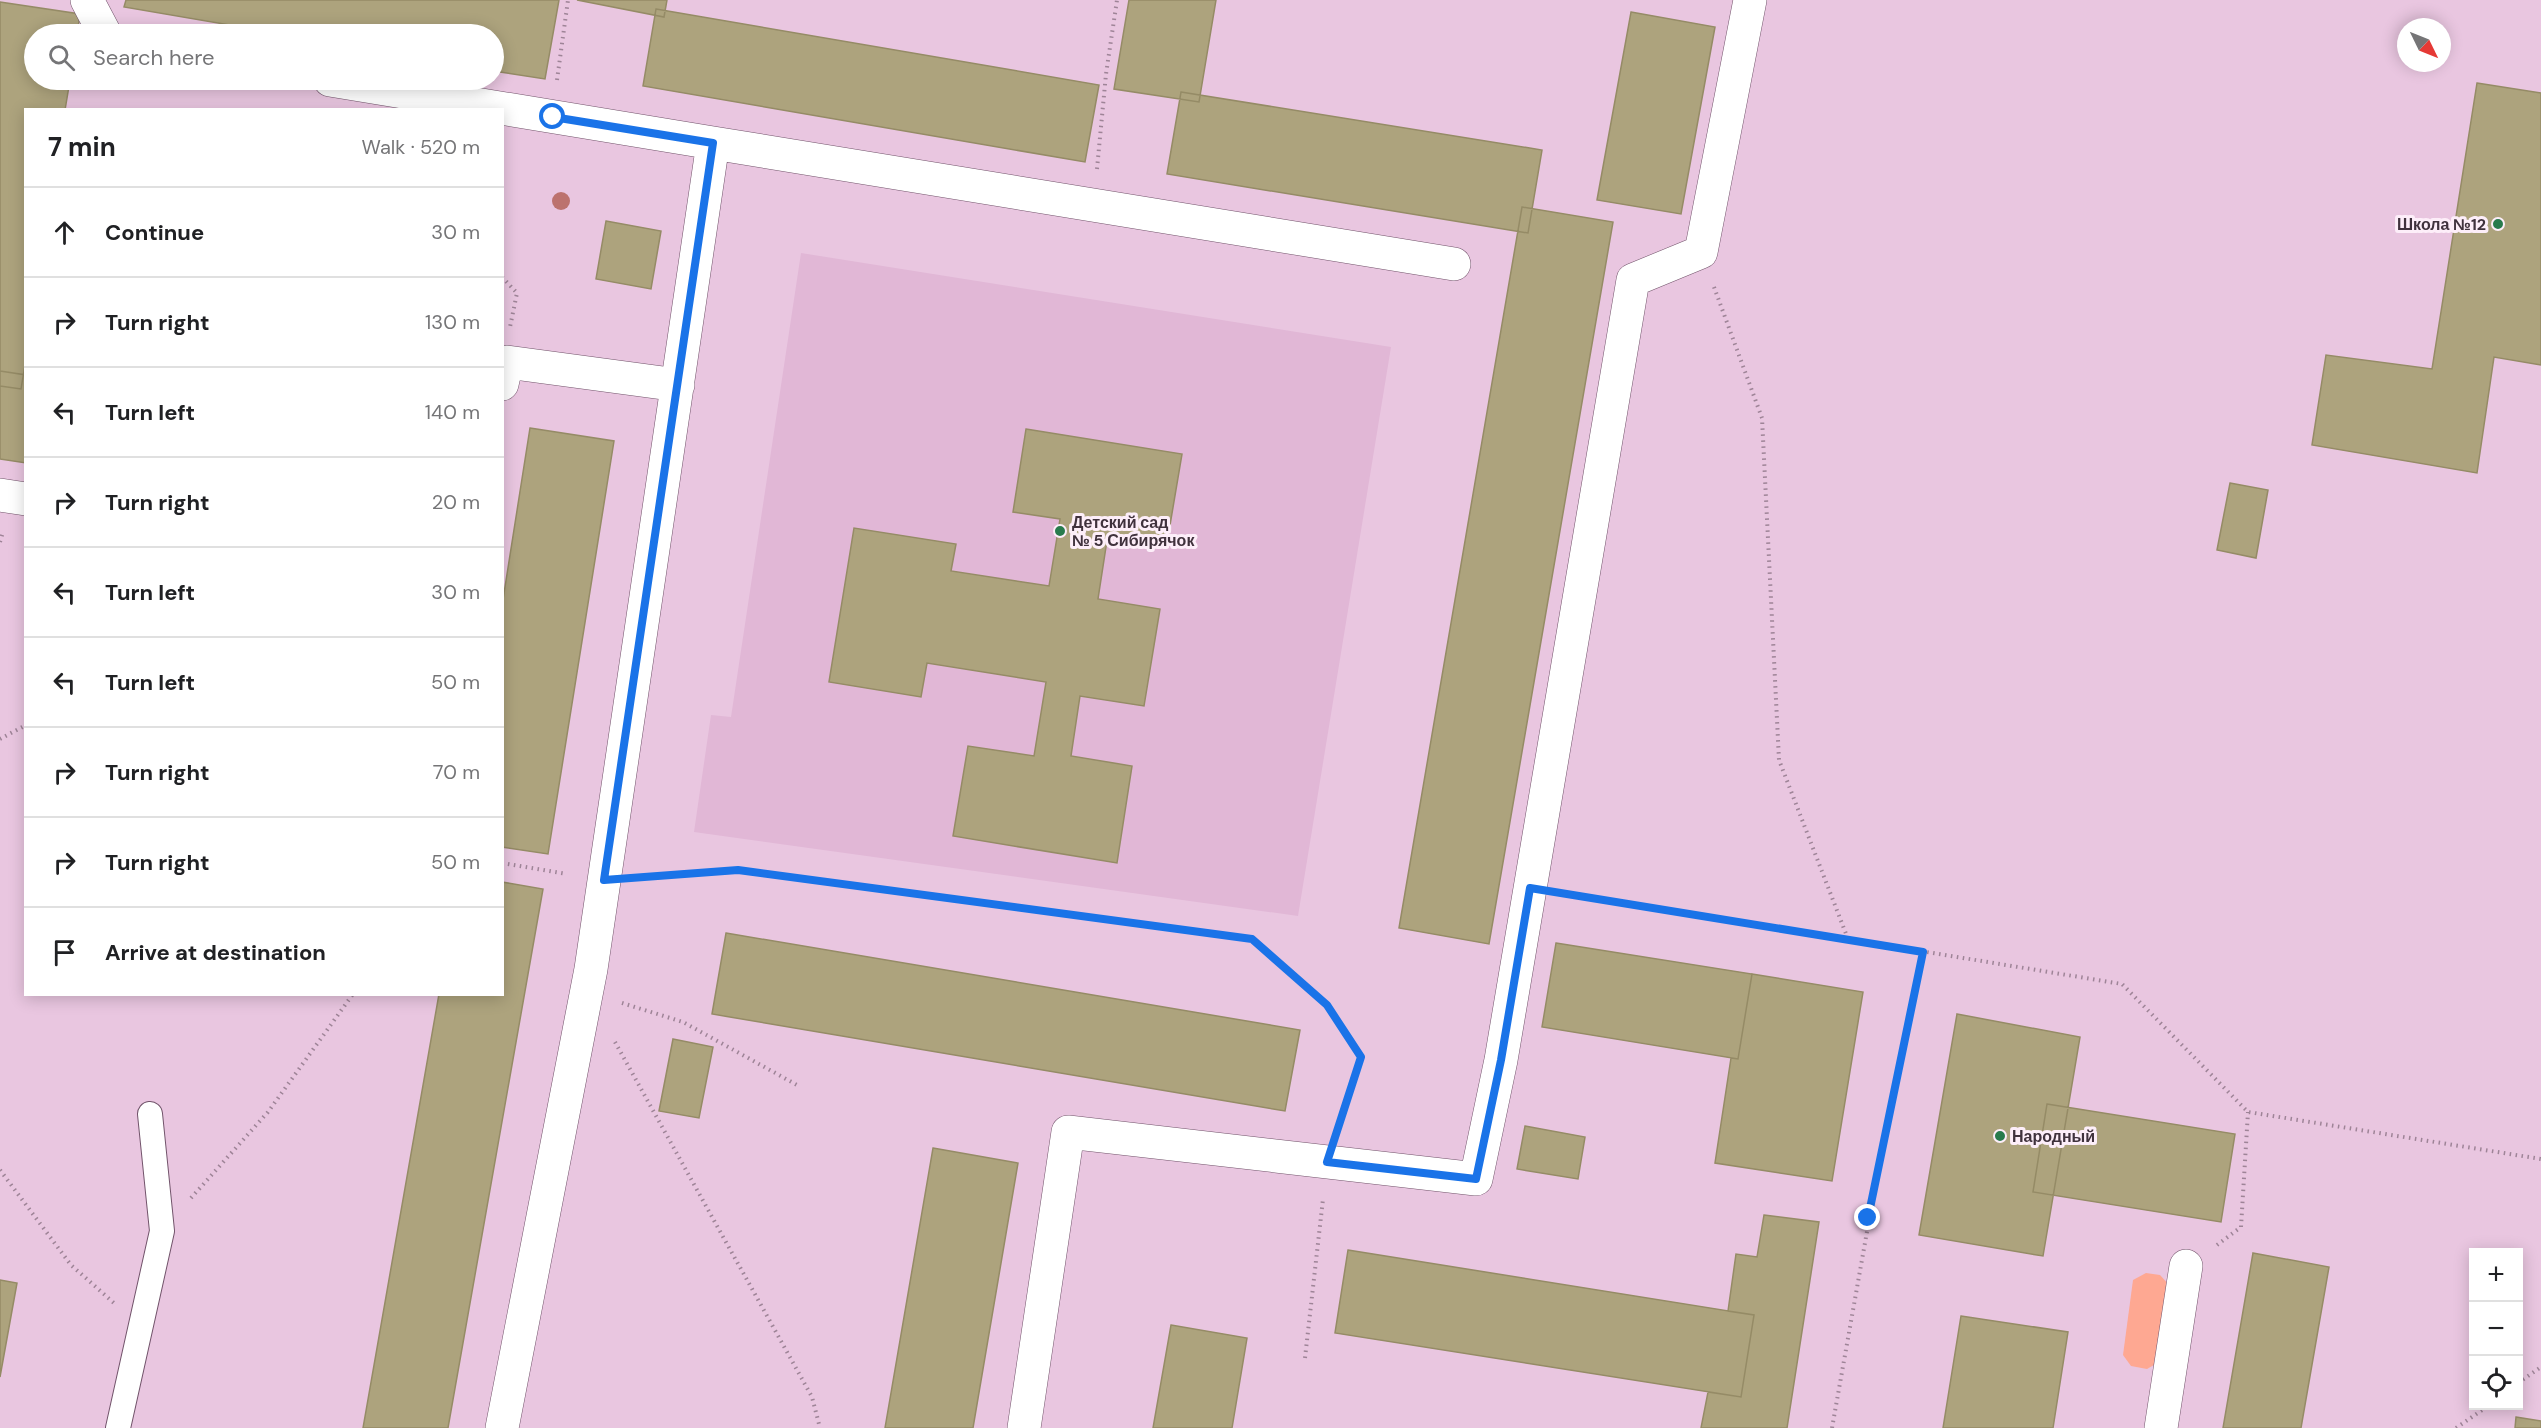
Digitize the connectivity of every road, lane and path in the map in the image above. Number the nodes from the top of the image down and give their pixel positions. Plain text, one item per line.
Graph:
1 (87, 0) edge
2 (568, 0) edge
3 (1117, 0) edge
4 (1750, 0) edge
5 (100, 24) edge
6 (390, 90) edge
7 (499, 108) edge
8 (504, 109) edge
9 (553, 117) junction
10 (713, 143) junction
11 (1093, 205) junction
12 (1701, 252) junction
13 (1454, 264) dead end
14 (504, 279) edge
15 (505, 373) edge
16 (678, 385) junction
17 (0, 495) edge
18 (24, 499) edge
19 (24, 726) edge
20 (0, 739) edge
21 (504, 863) edge
22 (604, 880) junction
23 (1530, 888) junction
24 (1848, 940) junction
25 (1923, 952) junction
26 (586, 992) junction
27 (352, 996) edge
28 (797, 1085) dead end
29 (2248, 1112) junction
30 (150, 1114) dead end
31 (2541, 1159) edge
32 (1327, 1162) junction
33 (0, 1170) edge
34 (162, 1231) junction
35 (2186, 1266) joint
36 (141, 1327) junction
37 (1305, 1358) dead end
38 (2541, 1367) edge
39 (2523, 1380) edge
40 (2481, 1410) edge
41 (118, 1428) edge
42 (502, 1428) edge
43 (820, 1428) edge
44 (1024, 1428) edge
45 (1832, 1428) edge
46 (2161, 1428) edge
47 (2456, 1428) edge

1 - 5 street
2 - 9 path
3 - 11 path
4 - 12 street
6 - 7 street
8 - 9 street
9 - 10 street
10 - 11 street
10 - 16 street
11 - 13 street
12 - 23 street
12 - 24 path
14 - 15 path
15 - 16 street
16 - 22 street
17 - 18 street
19 - 20 path
21 - 22 path
22 - 26 street
22 - 32 path
23 - 24 path
23 - 32 street
24 - 25 path
25 - 29 path
25 - 45 path
26 - 28 path
26 - 42 street
26 - 43 path
27 - 34 path
29 - 31 path
29 - 35 path
30 - 34 lane
32 - 37 path
32 - 44 street
33 - 36 path
34 - 36 lane
35 - 46 street
36 - 41 lane
38 - 39 path
40 - 47 path

